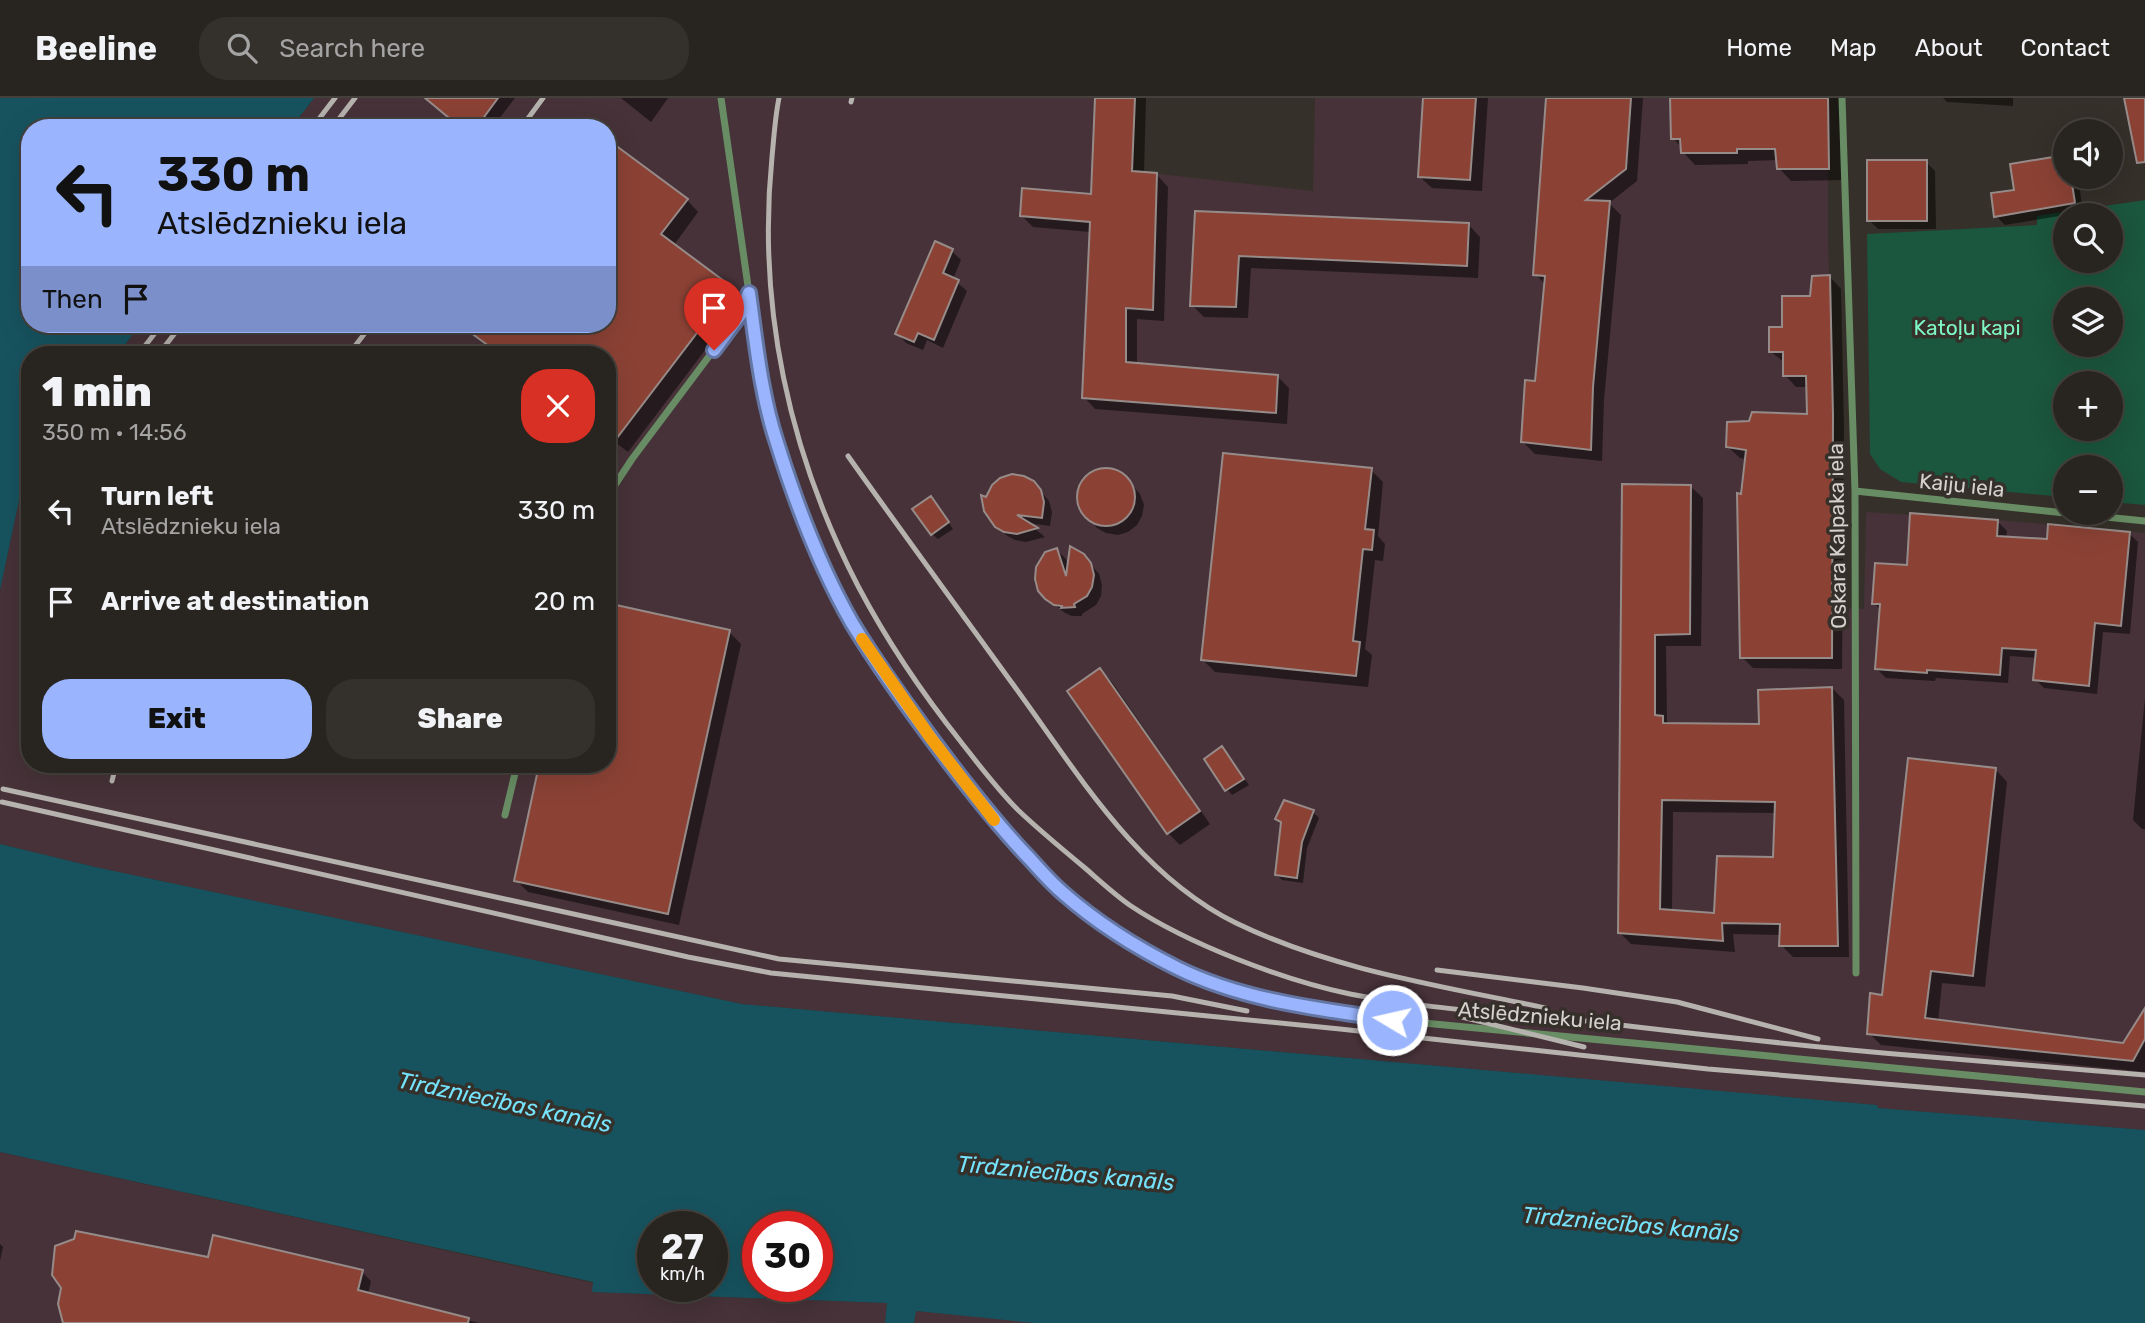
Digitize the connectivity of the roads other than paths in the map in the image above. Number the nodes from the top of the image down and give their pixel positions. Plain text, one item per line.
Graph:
1 (721, 98) edge
2 (1843, 98) edge
3 (749, 293) junction
4 (616, 483) edge
5 (1855, 491) junction
6 (2053, 512) edge
7 (2123, 519) edge
8 (2145, 521) edge
9 (515, 773) edge
10 (505, 815) dead end
11 (1856, 973) dead end
12 (2145, 1091) edge

1 - 3 street, Atslēdznieku iela
2 - 5 street, Oskara Kalpaka iela
3 - 4 street
3 - 12 street, Atslēdznieku iela
5 - 6 street, Kaiju iela
5 - 11 street, Oskara Kalpaka iela
7 - 8 street, Kaiju iela
9 - 10 street

